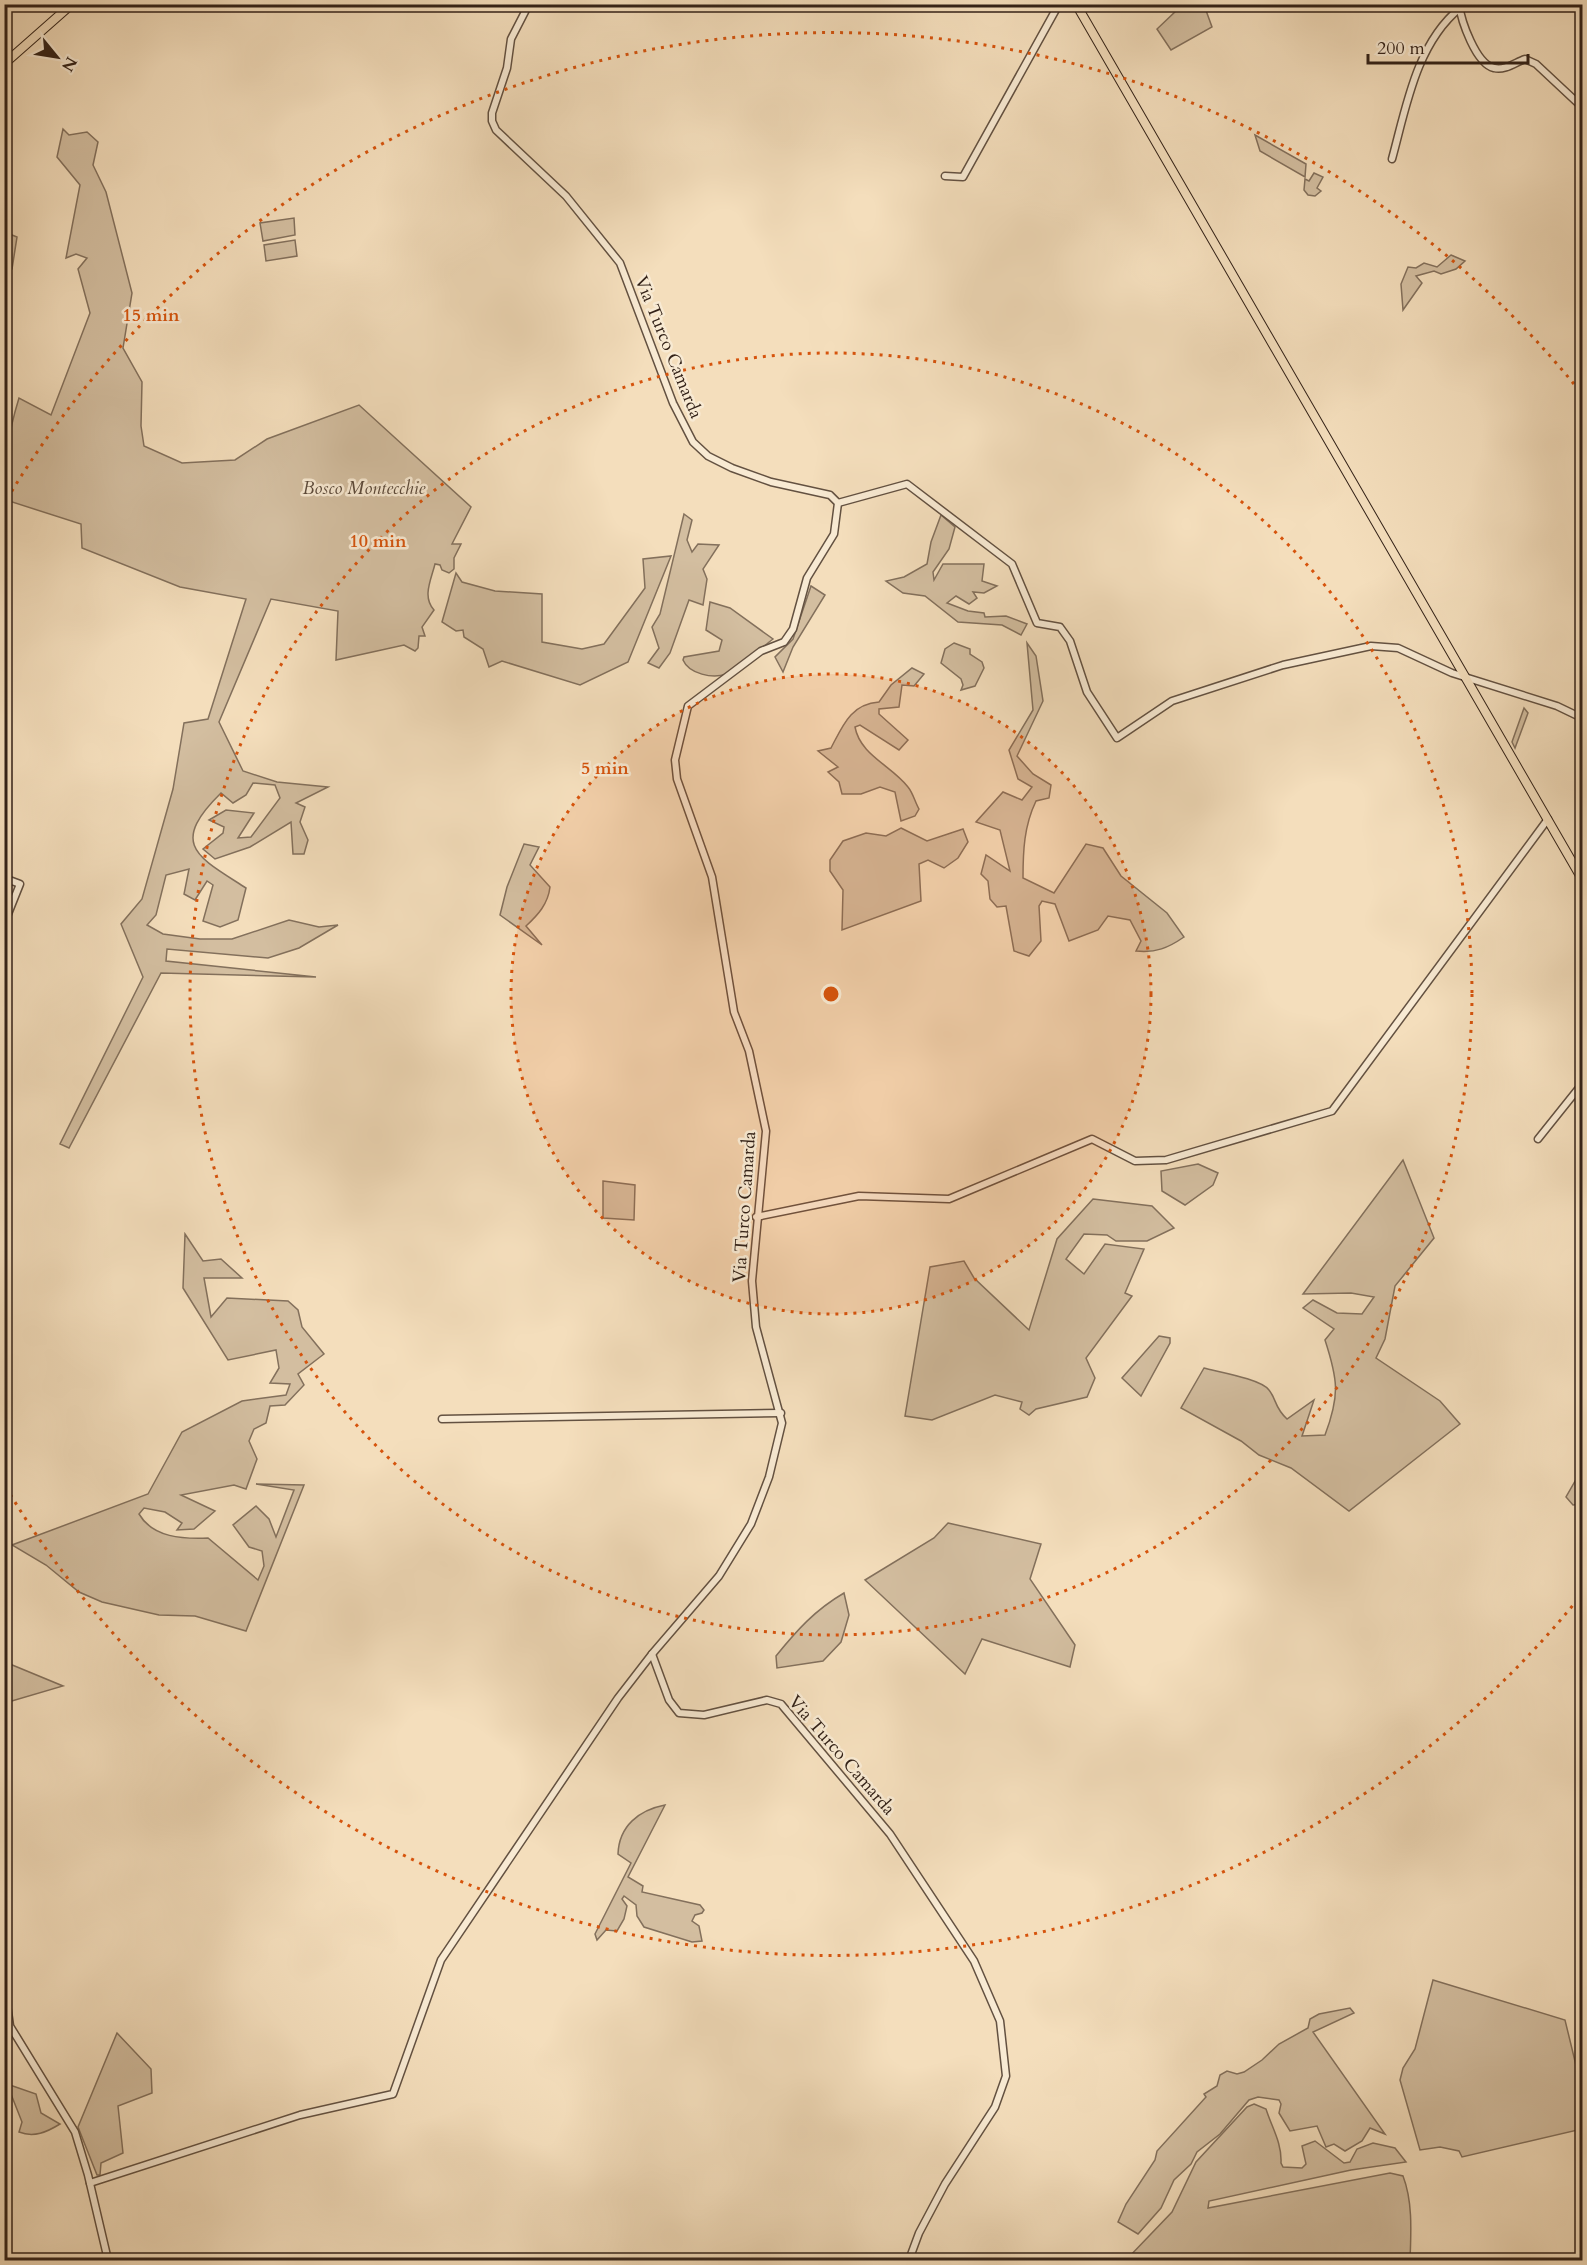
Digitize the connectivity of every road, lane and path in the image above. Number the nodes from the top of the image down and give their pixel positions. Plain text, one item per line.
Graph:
1 (72, 4) edge
2 (529, 4) edge
3 (1059, 4) edge
4 (1076, 4) edge
5 (1460, 6) edge
6 (4, 64) edge
7 (1582, 107) edge
8 (1392, 159) dead end
9 (945, 176) dead end
10 (838, 503) junction
11 (1466, 677) junction
12 (1582, 718) edge
13 (1548, 819) junction
14 (4, 878) edge
15 (1582, 879) edge
16 (4, 924) edge
17 (1582, 1084) edge
18 (1538, 1139) dead end
19 (756, 1217) junction
20 (781, 1413) junction
21 (442, 1419) dead end
22 (652, 1654) junction
23 (4, 1984) edge
24 (90, 2183) junction
25 (108, 2260) edge
26 (909, 2260) edge

1 - 6 main road
2 - 10 street, Via Turco Camarda
3 - 9 street
4 - 11 main road
5 - 7 street
5 - 8 street
10 - 11 street
10 - 19 street, Via Turco Camarda
11 - 12 street
11 - 13 main road
13 - 15 main road
13 - 19 street
14 - 16 street
17 - 18 street
19 - 20 street, Via Turco Camarda
20 - 21 street
20 - 22 street, Via Turco Camarda
22 - 24 street
22 - 26 street, Via Turco Camarda
23 - 24 street
24 - 25 street

